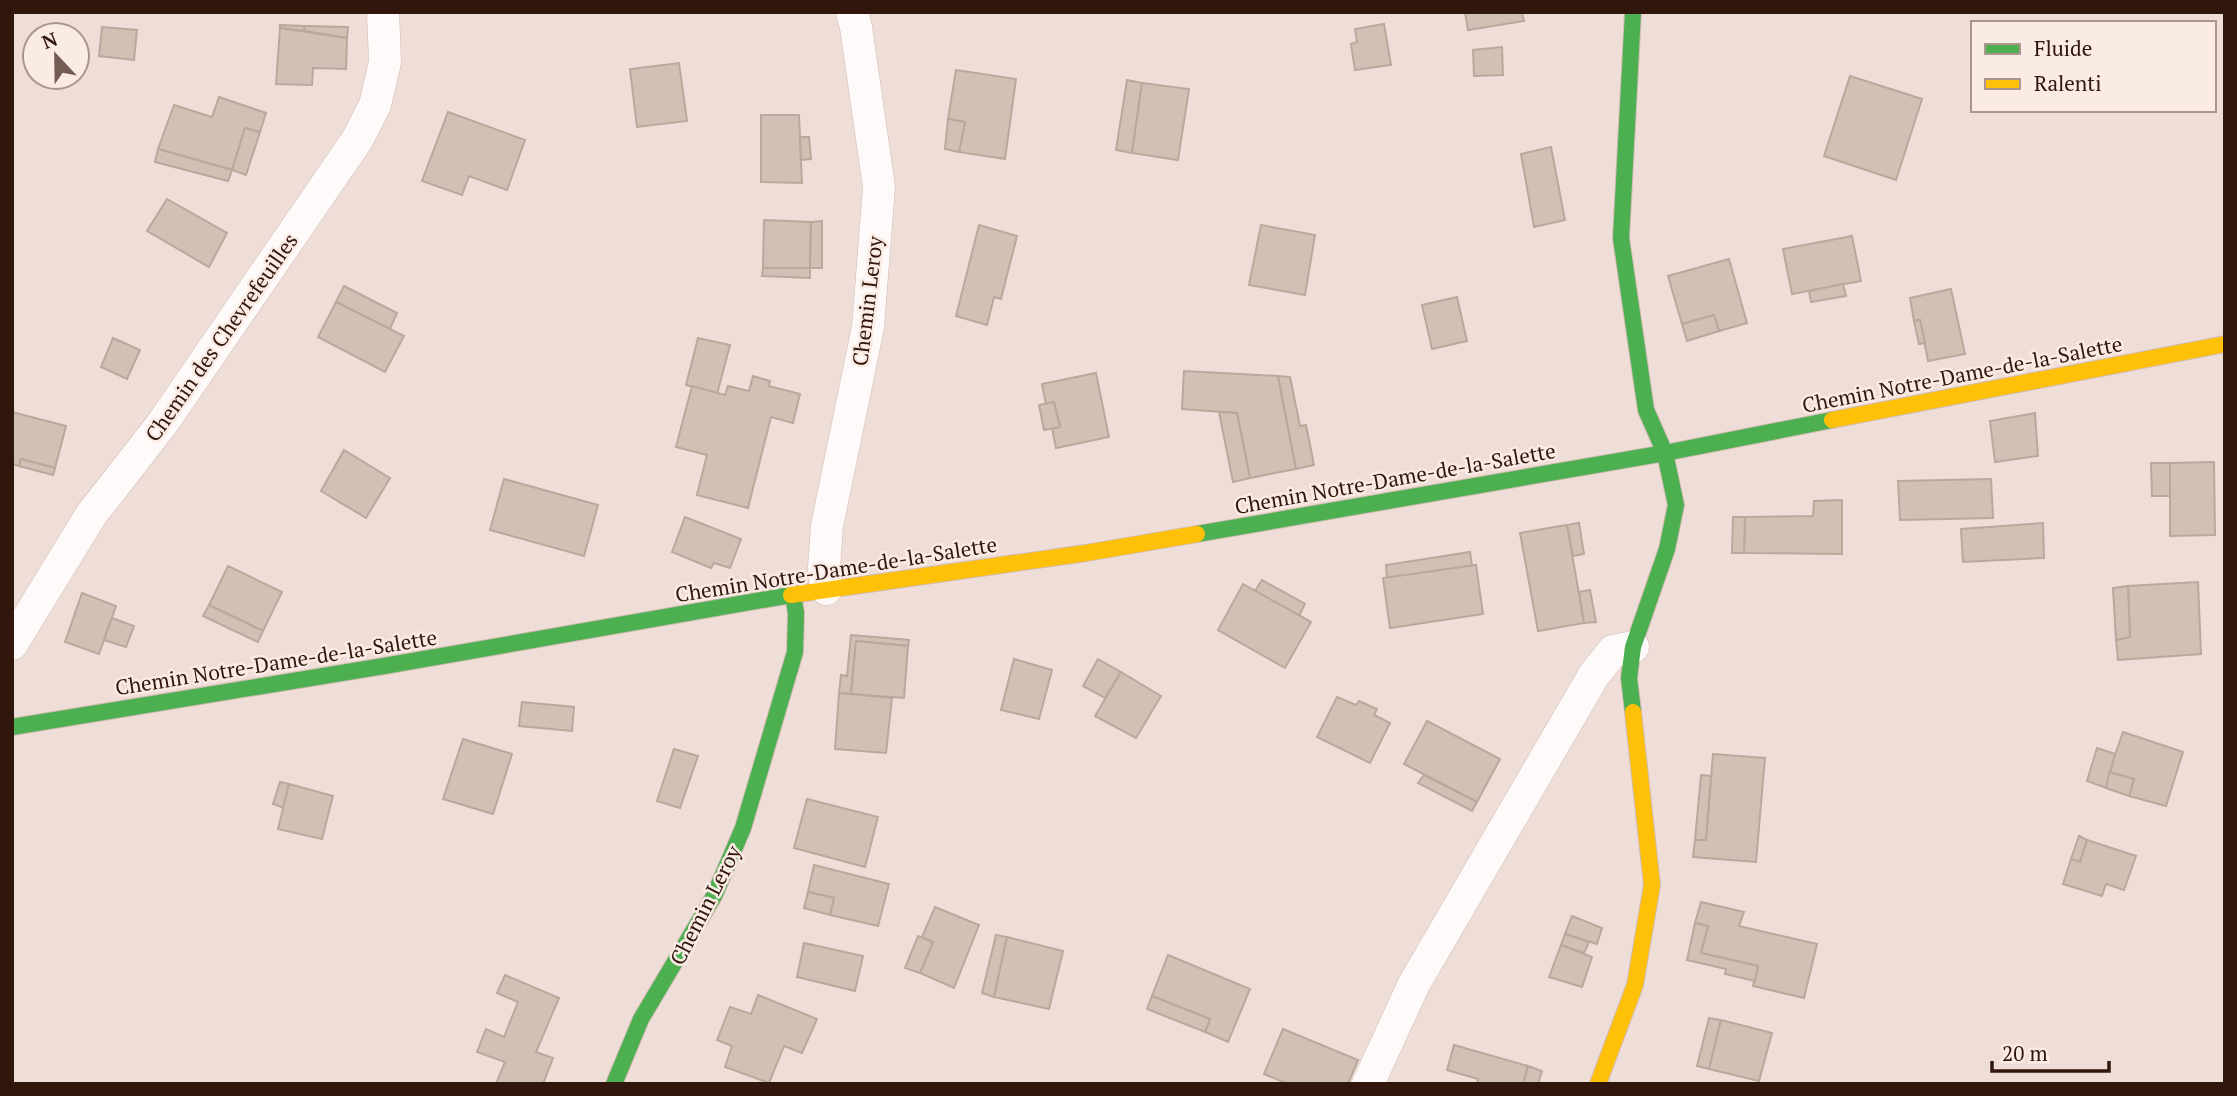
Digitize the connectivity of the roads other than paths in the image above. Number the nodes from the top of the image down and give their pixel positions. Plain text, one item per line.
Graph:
1 (383, 12) edge
2 (852, 12) edge
3 (1633, 12) edge
4 (2225, 344) edge
5 (1665, 453) junction
6 (826, 589) junction
7 (793, 595) junction
8 (12, 645) edge
9 (1633, 647) junction
10 (12, 727) edge
11 (614, 1084) edge
12 (1368, 1084) edge
13 (1598, 1084) edge

1 - 8 street, Chemin des Chevrefeuilles
2 - 6 street, Chemin Leroy
3 - 5 street
4 - 5 street, Chemin Notre-Dame-de-la-Salette
5 - 6 street, Chemin Notre-Dame-de-la-Salette
5 - 9 street
6 - 7 street, Chemin Notre-Dame-de-la-Salette
7 - 10 street, Chemin Notre-Dame-de-la-Salette
7 - 11 street, Chemin Leroy
9 - 12 street
9 - 13 street

